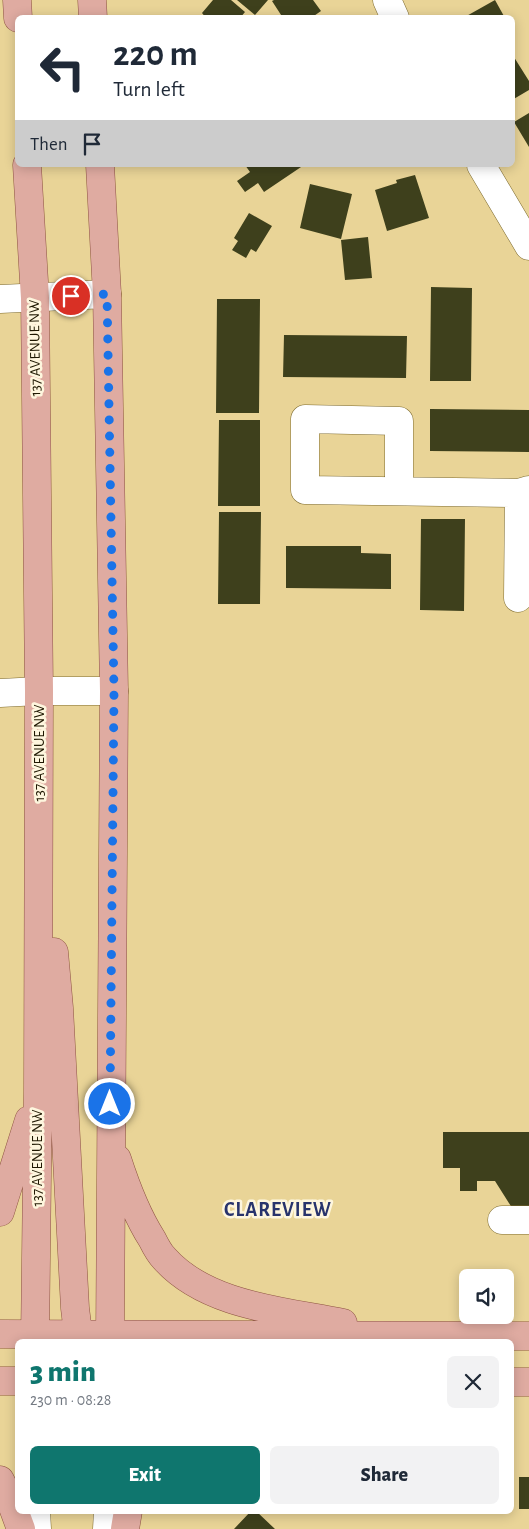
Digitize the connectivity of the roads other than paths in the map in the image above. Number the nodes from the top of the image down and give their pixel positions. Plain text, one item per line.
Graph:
1 (17, 0) edge
2 (92, 0) edge
3 (387, 0) edge
4 (18, 15) edge
5 (93, 15) edge
6 (394, 15) edge
7 (27, 167) edge
8 (100, 167) edge
9 (482, 167) edge
10 (529, 246) edge
11 (107, 294) junction
12 (35, 298) junction
13 (0, 299) edge
14 (399, 491) dead end
15 (524, 492) edge
16 (518, 598) dead end
17 (39, 691) junction
18 (114, 691) junction
19 (0, 693) edge
20 (38, 797) junction
21 (38, 1092) junction
22 (110, 1141) junction
23 (0, 1212) edge
24 (502, 1220) dead end
25 (529, 1220) edge
26 (0, 1334) edge
27 (400, 1335) junction
28 (529, 1336) edge
29 (35, 1338) edge
30 (78, 1338) edge
31 (110, 1338) edge
32 (0, 1381) edge
33 (15, 1381) edge
34 (514, 1382) edge
35 (529, 1382) edge
36 (0, 1480) edge
37 (15, 1513) edge
38 (15, 1514) edge
39 (36, 1514) edge
40 (108, 1514) edge
41 (128, 1514) edge
42 (21, 1529) edge
43 (37, 1529) edge
44 (107, 1529) edge
45 (125, 1529) edge

1 - 4 main road
2 - 5 main road
3 - 6 street
7 - 12 main road, 137 AVENUE NW
8 - 11 main road
9 - 10 street
11 - 12 street
11 - 18 main road
12 - 13 street
12 - 17 main road, 137 AVENUE NW
14 - 15 street
15 - 16 street
17 - 18 street
17 - 19 street
17 - 20 main road, 137 AVENUE NW
18 - 22 main road
20 - 21 main road, 137 AVENUE NW
20 - 30 main road
21 - 23 main road
21 - 29 main road, 137 AVENUE NW
22 - 27 main road
22 - 31 main road
24 - 25 street
26 - 29 main road
27 - 28 main road
27 - 31 main road
29 - 30 main road
30 - 31 main road
32 - 33 main road
34 - 35 main road
36 - 37 main road
38 - 42 main road
39 - 43 street
40 - 44 street
41 - 45 main road

